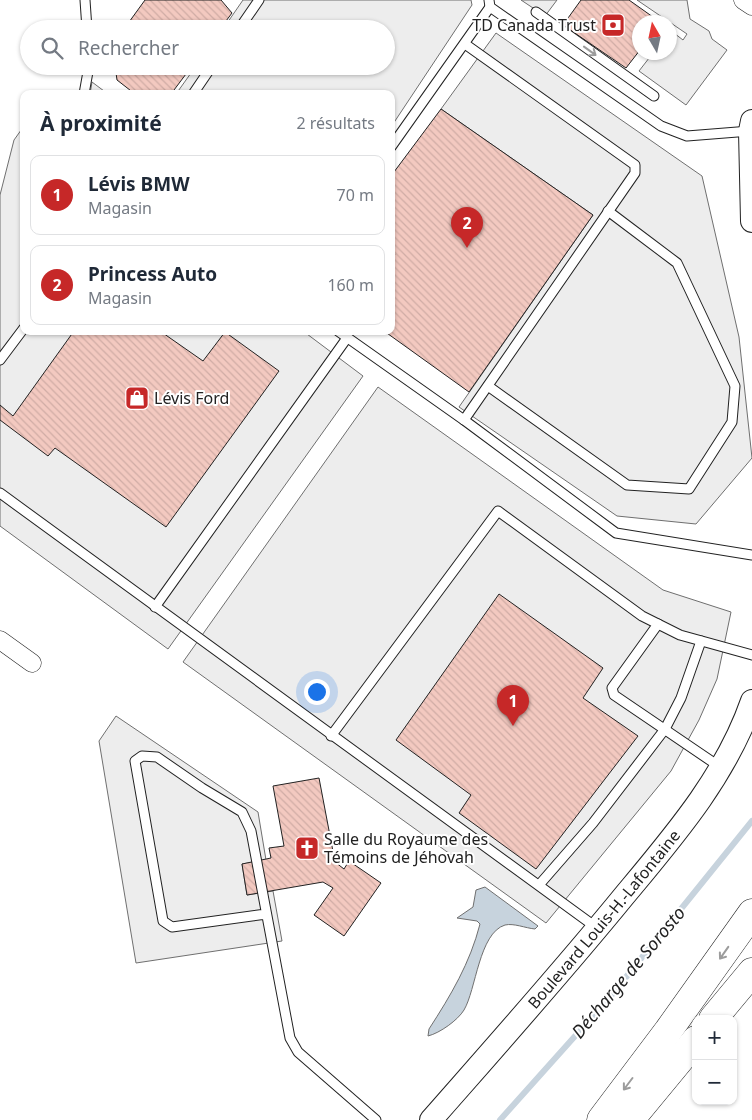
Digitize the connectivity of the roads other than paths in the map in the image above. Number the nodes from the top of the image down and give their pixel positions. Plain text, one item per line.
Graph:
1 (85, 0) edge
2 (259, 0) edge
3 (743, 0) edge
4 (490, 3) edge
5 (752, 6) edge
6 (536, 12) dead end
7 (86, 20) edge
8 (245, 20) edge
9 (465, 44) junction
10 (87, 75) edge
11 (206, 75) edge
12 (85, 90) edge
13 (196, 90) edge
14 (654, 96) dead end
15 (751, 126) edge
16 (395, 141) edge
17 (608, 211) junction
18 (752, 221) edge
19 (20, 333) edge
20 (343, 335) edge
21 (347, 338) junction
22 (0, 360) edge
23 (488, 386) junction
24 (464, 420) junction
25 (0, 493) edge
26 (752, 555) edge
27 (156, 608) junction
28 (658, 624) junction
29 (0, 640) edge
30 (701, 641) junction
31 (752, 656) edge
32 (32, 663) dead end
33 (752, 701) edge
34 (665, 729) junction
35 (331, 736) junction
36 (721, 767) junction
37 (539, 885) junction
38 (752, 913) edge
39 (266, 914) junction
40 (598, 928) junction
41 (752, 972) edge
42 (716, 1015) edge
43 (692, 1045) edge
44 (376, 1120) edge
45 (431, 1120) edge
46 (601, 1120) edge
47 (630, 1120) edge

1 - 7 lane
2 - 8 lane
3 - 5 street
4 - 9 lane
4 - 15 lane
6 -> 14 lane
9 - 16 lane
9 - 17 lane
10 - 12 lane
11 - 13 lane
15 - 18 street
17 - 23 lane
17 - 23 lane
19 - 22 lane
20 - 21 lane
21 - 24 lane
21 - 27 lane
23 - 24 lane
24 - 26 lane
25 - 27 lane
27 - 35 lane
28 - 30 lane
28 - 34 lane
28 - 35 lane
29 - 32 street
30 - 31 lane
30 - 34 lane
33 - 36 street, Boulevard Louis-H.-Lafontaine
34 - 36 lane
34 - 37 lane
35 - 37 lane
36 - 40 street, Boulevard Louis-H.-Lafontaine
37 - 40 lane
38 -> 46 highway
39 - 39 lane
39 - 44 lane
40 - 45 street, Boulevard Louis-H.-Lafontaine
41 - 42 highway
43 - 47 highway

